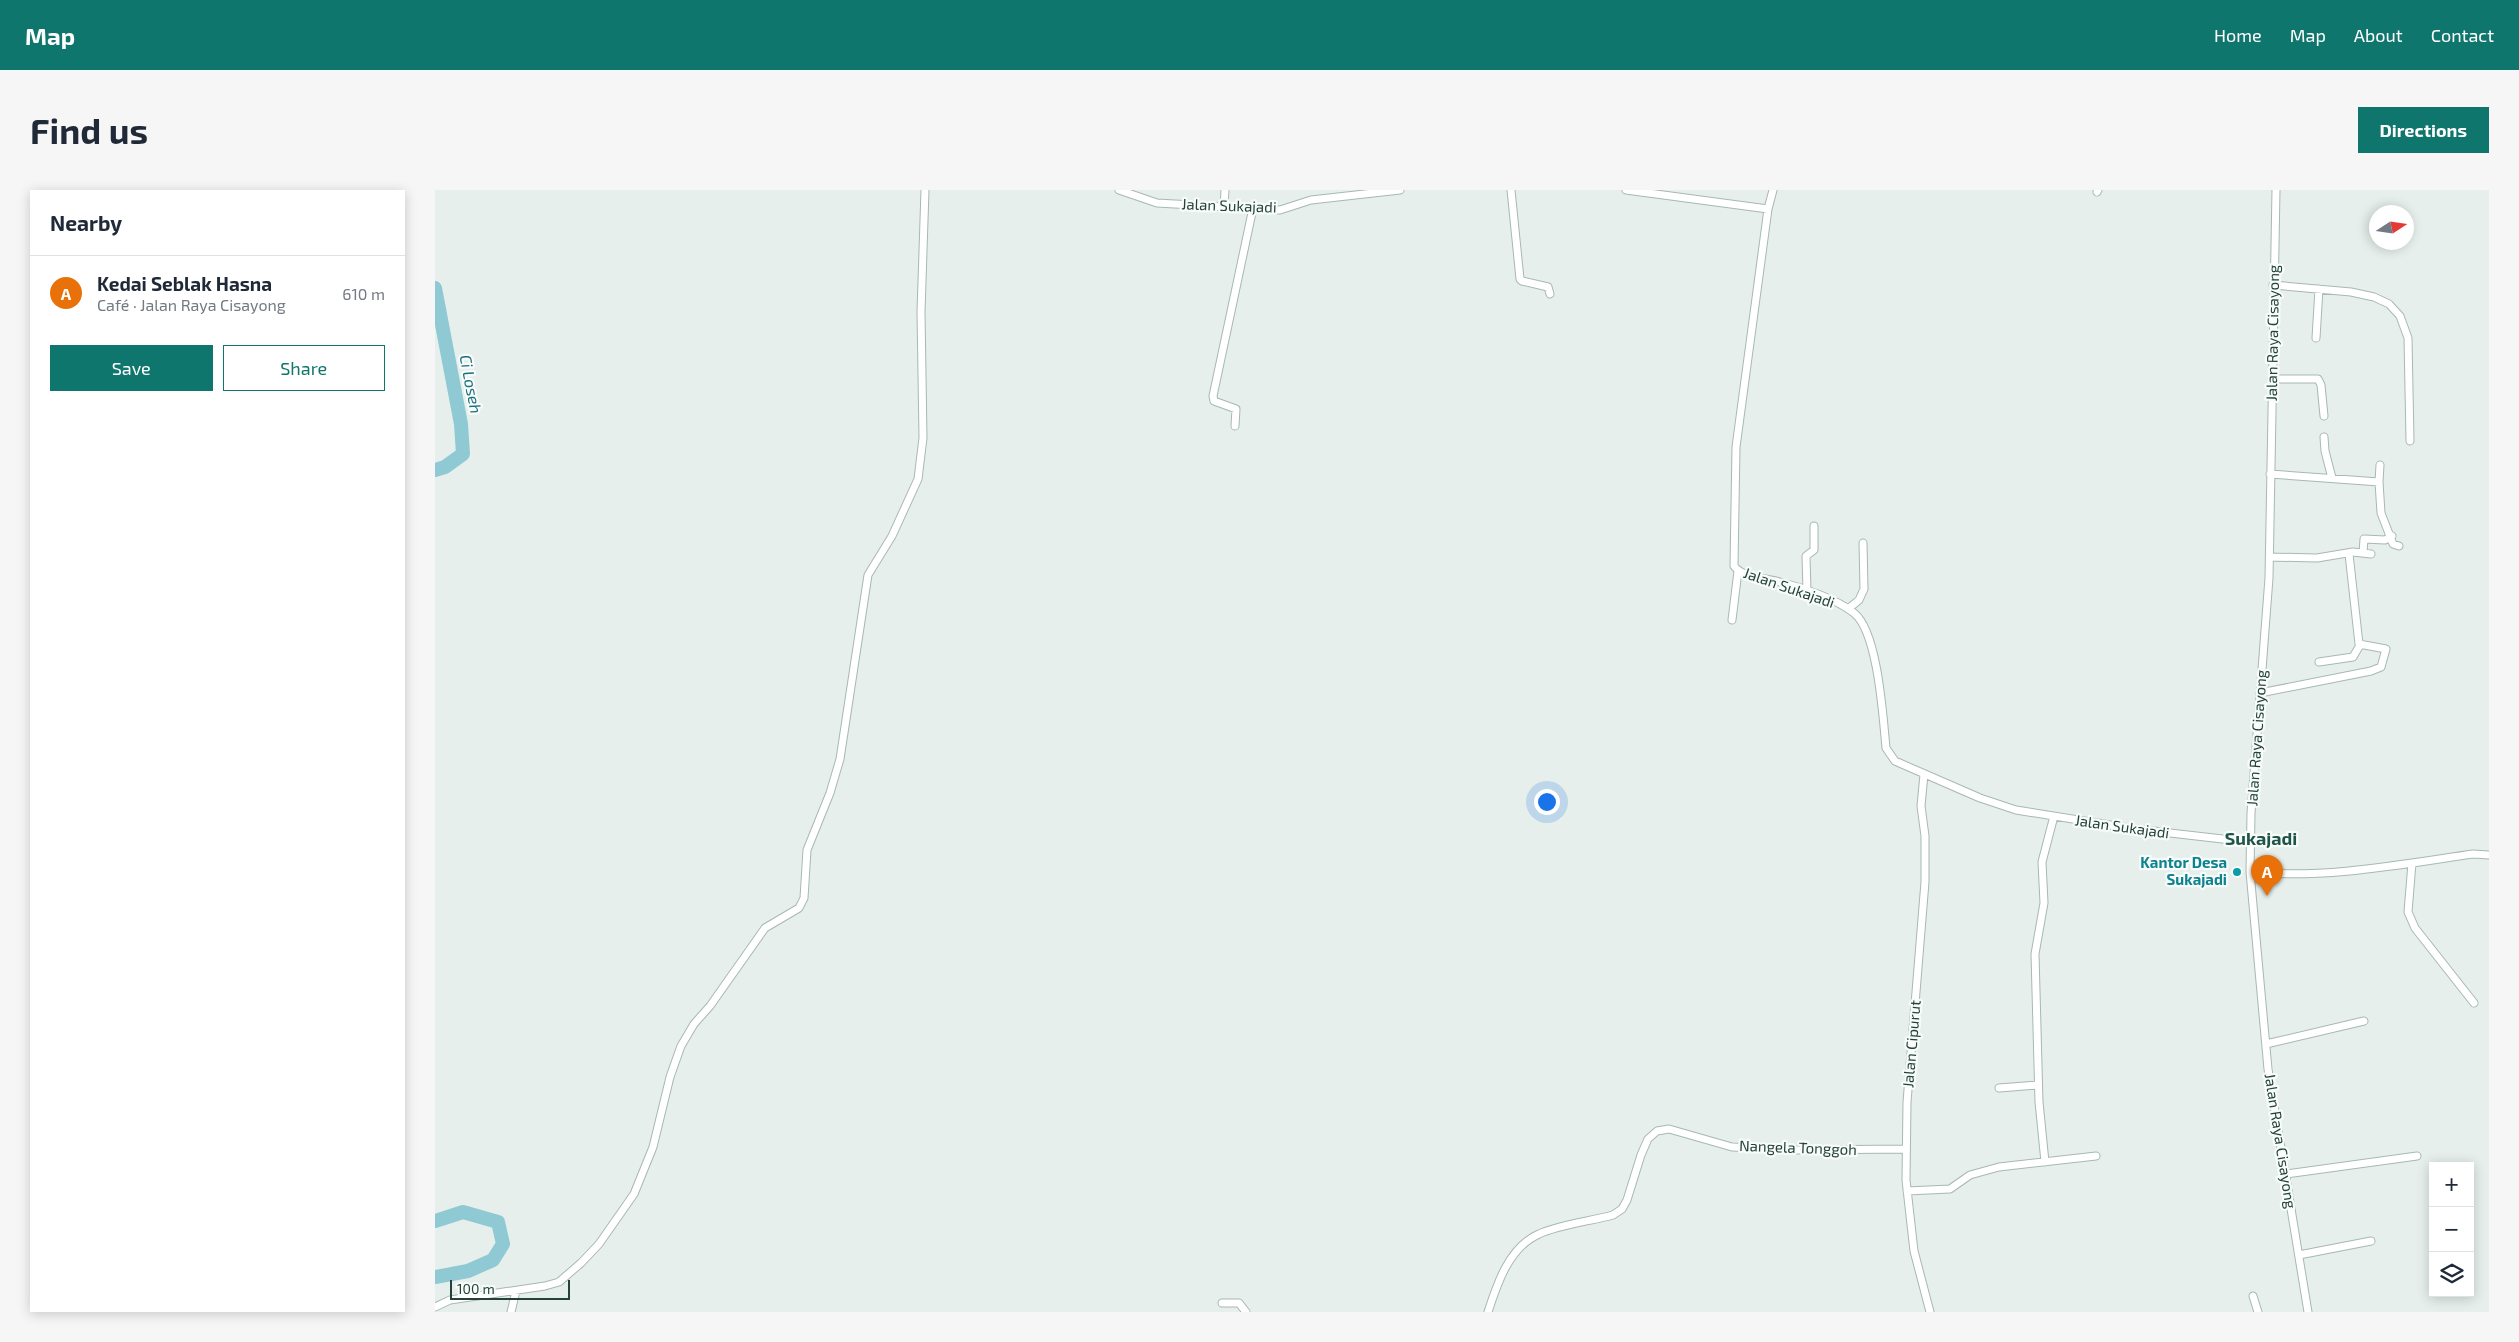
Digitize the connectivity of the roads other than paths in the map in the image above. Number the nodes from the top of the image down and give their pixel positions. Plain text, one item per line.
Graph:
1 (925, 190) edge
2 (1119, 190) edge
3 (1225, 190) edge
4 (1400, 190) edge
5 (1511, 190) edge
6 (1626, 190) edge
7 (1773, 190) edge
8 (2276, 190) edge
9 (1224, 207) junction
10 (1253, 208) junction
11 (1768, 209) junction
12 (2273, 285) junction
13 (2319, 289) junction
14 (1550, 294) dead end
15 (2316, 338) dead end
16 (2272, 379) junction
17 (2324, 416) dead end
18 (1235, 426) dead end
19 (2324, 437) dead end
20 (2410, 441) dead end
21 (2380, 465) dead end
22 (2270, 474) junction
23 (2331, 478) junction
24 (2379, 482) junction
25 (1815, 526) dead end
26 (2392, 536) junction
27 (1863, 543) dead end
28 (2399, 546) dead end
29 (2349, 554) junction
30 (2269, 557) junction
31 (1738, 571) junction
32 (1807, 592) junction
33 (1848, 609) junction
34 (1732, 620) dead end
35 (2360, 645) junction
36 (2319, 662) dead end
37 (2260, 693) junction
38 (1924, 774) junction
39 (2054, 816) junction
40 (2249, 842) junction
41 (2489, 855) edge
42 (2412, 863) junction
43 (2249, 872) junction
44 (2474, 1003) dead end
45 (2364, 1021) dead end
46 (2266, 1044) junction
47 (2038, 1085) junction
48 (1999, 1088) dead end
49 (1906, 1149) junction
50 (2096, 1156) dead end
51 (2417, 1156) dead end
52 (2045, 1162) junction
53 (2286, 1174) junction
54 (1907, 1191) junction
55 (2371, 1241) dead end
56 (2299, 1256) junction
57 (515, 1290) junction
58 (2253, 1296) dead end
59 (1222, 1303) dead end
60 (435, 1307) edge
61 (511, 1312) edge
62 (1246, 1312) edge
63 (1488, 1312) edge
64 (1929, 1312) edge
65 (2258, 1312) edge
66 (2308, 1312) edge

1 - 57 street
2 - 9 street, Jalan Sukajadi
3 - 9 street
4 - 10 street, Jalan Sukajadi
5 - 14 street
6 - 11 street
7 - 11 street, Jalan Sukajadi
8 - 12 street, Jalan Raya Cisayong
9 - 10 street, Jalan Sukajadi
10 - 18 street
11 - 31 street, Jalan Sukajadi
12 - 13 street
12 - 16 street, Jalan Raya Cisayong
13 - 15 street
13 - 20 street
16 - 17 street
16 - 22 street, Jalan Raya Cisayong
19 - 23 street
21 - 24 street
22 - 23 street
22 - 30 street, Jalan Raya Cisayong
23 - 24 street
24 - 26 street
25 - 32 street
26 - 28 street
26 - 29 street
27 - 33 street
29 - 30 street
29 - 35 street
30 - 37 street, Jalan Raya Cisayong
31 - 32 street, Jalan Sukajadi
31 - 34 street
32 - 33 street, Jalan Sukajadi
33 - 38 street, Jalan Sukajadi
35 - 36 street
35 - 37 street
37 - 40 street, Jalan Raya Cisayong
38 - 39 street, Jalan Sukajadi
38 - 49 street, Jalan Cipurut
39 - 40 street, Jalan Sukajadi
39 - 47 street
40 - 43 street, Jalan Raya Cisayong
41 - 42 street
42 - 43 street
42 - 44 street
43 - 46 street, Jalan Raya Cisayong
45 - 46 street
46 - 53 street, Jalan Raya Cisayong
47 - 48 street
47 - 52 street
49 - 54 street, Jalan Cipurut
49 - 63 street, Nangela Tonggoh
50 - 52 street
51 - 53 street
52 - 54 street
53 - 56 street, Jalan Raya Cisayong
54 - 64 street, Jalan Cipurut
55 - 56 street
56 - 66 street, Jalan Raya Cisayong
57 - 60 street
57 - 61 street
58 - 65 street
59 - 62 street

